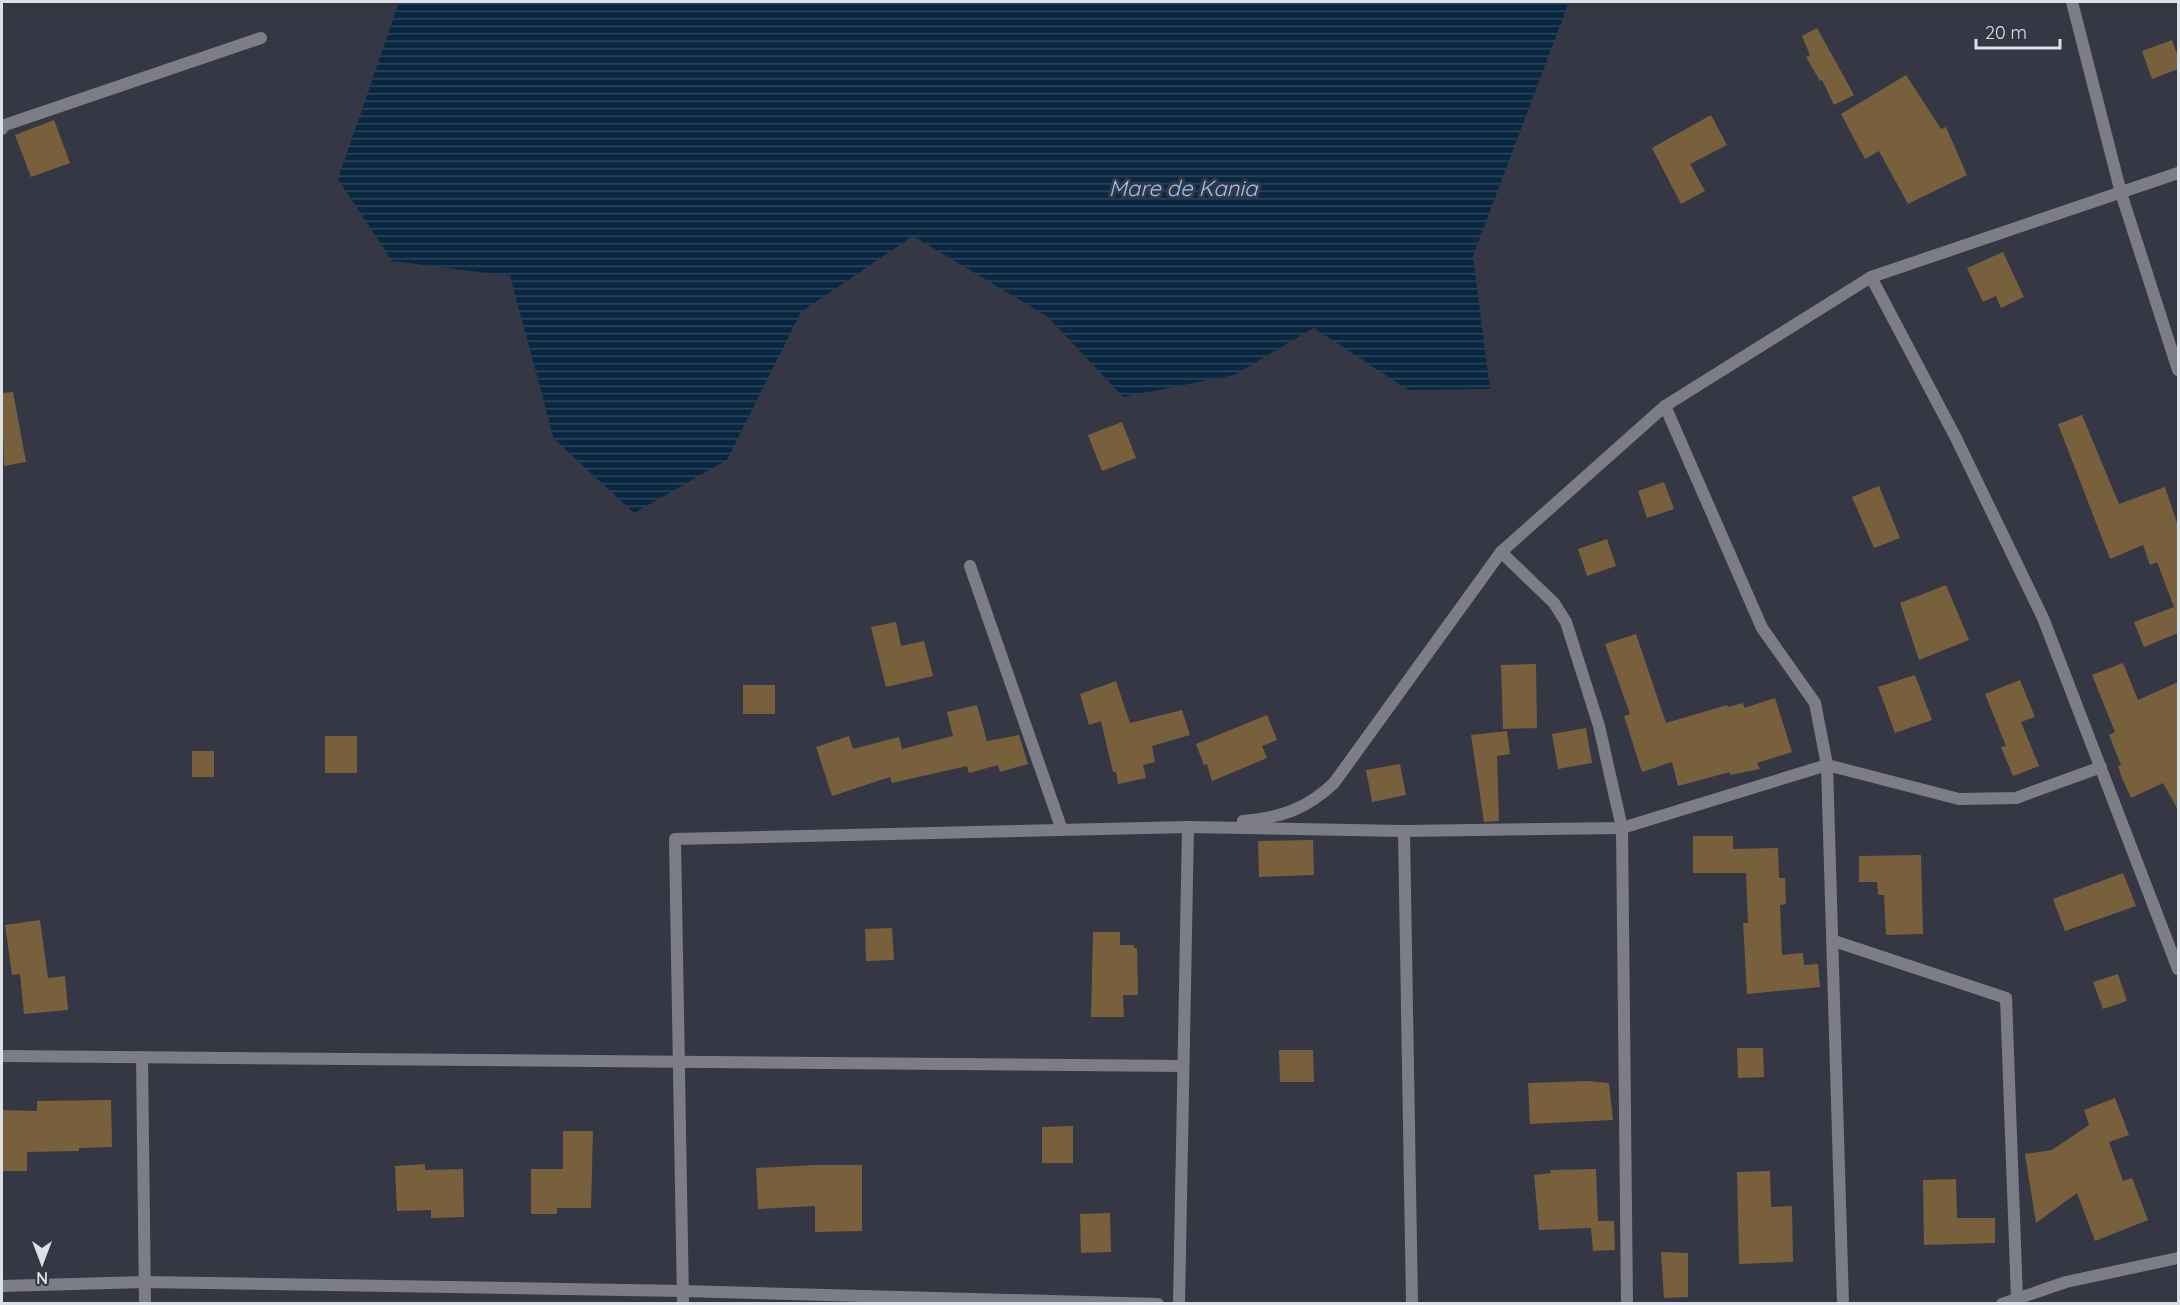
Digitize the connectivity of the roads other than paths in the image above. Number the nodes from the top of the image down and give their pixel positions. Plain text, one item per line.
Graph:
1 (2072, 2) edge
2 (261, 38) dead end
3 (2, 127) edge
4 (2178, 173) edge
5 (2121, 193) junction
6 (1871, 277) junction
7 (2178, 370) edge
8 (1665, 406) junction
9 (1501, 552) junction
10 (970, 566) dead end
11 (1827, 765) junction
12 (2101, 767) junction
13 (1188, 827) junction
14 (1622, 828) junction
15 (1062, 830) junction
16 (1404, 831) junction
17 (1834, 941) junction
18 (2178, 969) edge
19 (2, 1056) edge
20 (142, 1057) junction
21 (679, 1061) junction
22 (1183, 1066) junction
23 (2178, 1258) edge
24 (145, 1282) junction
25 (2, 1286) edge
26 (683, 1297) edge
27 (2017, 1299) junction
28 (145, 1304) edge
29 (1158, 1304) edge
30 (1179, 1304) edge
31 (1412, 1304) edge
32 (1627, 1304) edge
33 (1843, 1304) edge
34 (2002, 1304) edge

1 - 5 street
2 - 3 street
4 - 5 street
5 - 6 street
5 - 7 street
6 - 8 street
6 - 12 street
8 - 9 street
8 - 11 street
9 - 13 street
9 - 14 street
10 - 15 street
11 - 12 street
11 - 14 street
11 - 17 street
12 - 18 street
13 - 15 street
13 - 16 street
13 - 22 street
14 - 16 street
14 - 32 street
15 - 21 street
16 - 31 street
17 - 27 street
17 - 33 street
19 - 20 street
20 - 21 street
20 - 24 street
21 - 22 street
21 - 26 street
22 - 30 street
23 - 27 street
24 - 25 street
24 - 26 street
24 - 28 street
26 - 29 street
27 - 34 street

